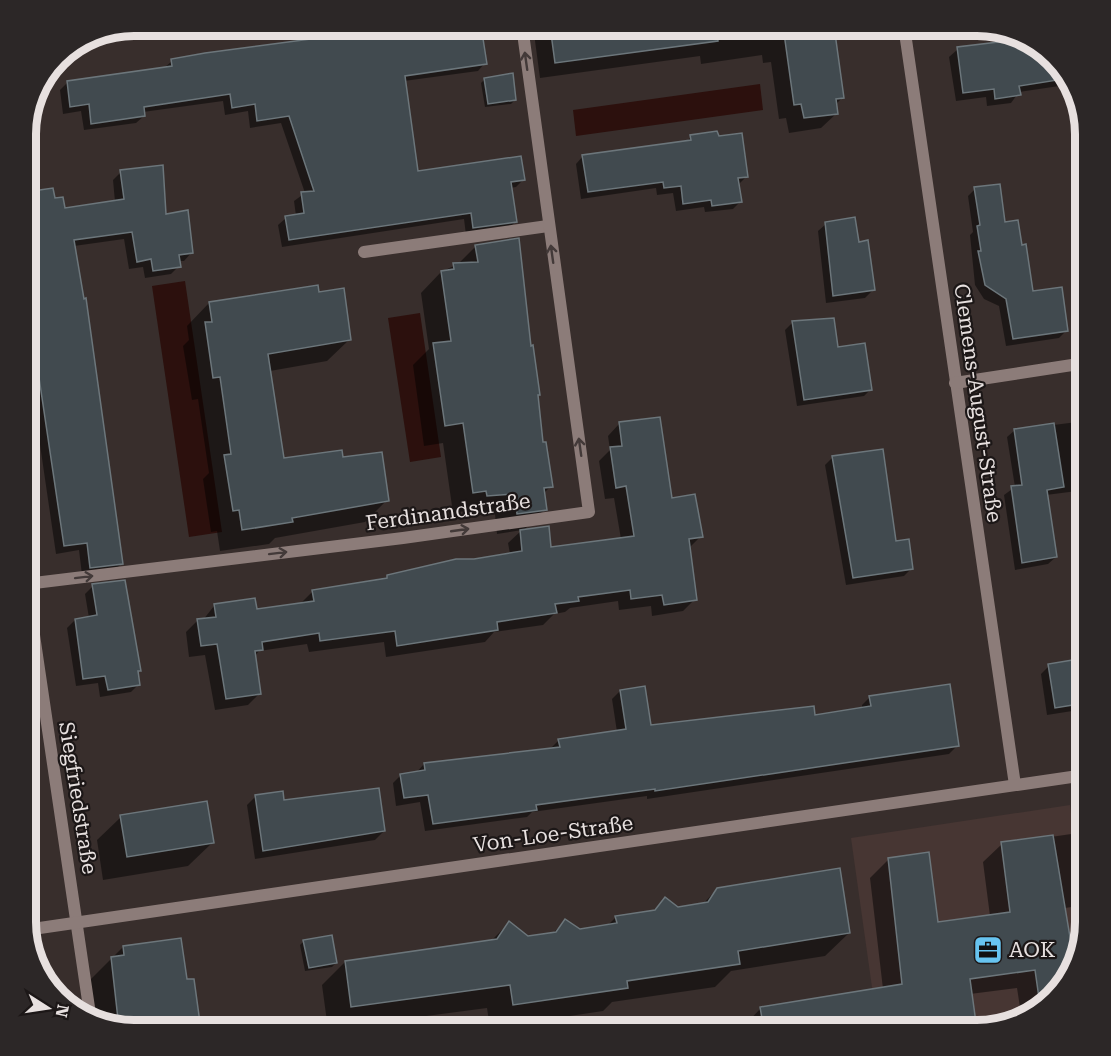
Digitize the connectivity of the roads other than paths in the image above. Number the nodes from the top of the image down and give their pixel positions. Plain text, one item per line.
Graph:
1 (523, 36) edge
2 (905, 36) edge
3 (548, 226) junction
4 (364, 252) dead end
5 (1075, 365) edge
6 (955, 383) junction
7 (36, 582) edge
8 (36, 649) edge
9 (1075, 776) edge
10 (1015, 785) junction
11 (77, 922) junction
12 (36, 928) edge
13 (89, 1008) edge

3 -> 1 street, Ferdinandstraße
2 - 6 street, Clemens-August-Straße
3 - 4 street
7 -> 3 street, Ferdinandstraße
5 - 6 street
6 - 10 street, Clemens-August-Straße
8 - 11 street, Siegfriedstraße
9 - 10 street, Von-Loe-Straße
10 - 11 street, Von-Loe-Straße
11 - 12 street, Von-Loe-Straße
11 - 13 street, Siegfriedstraße

